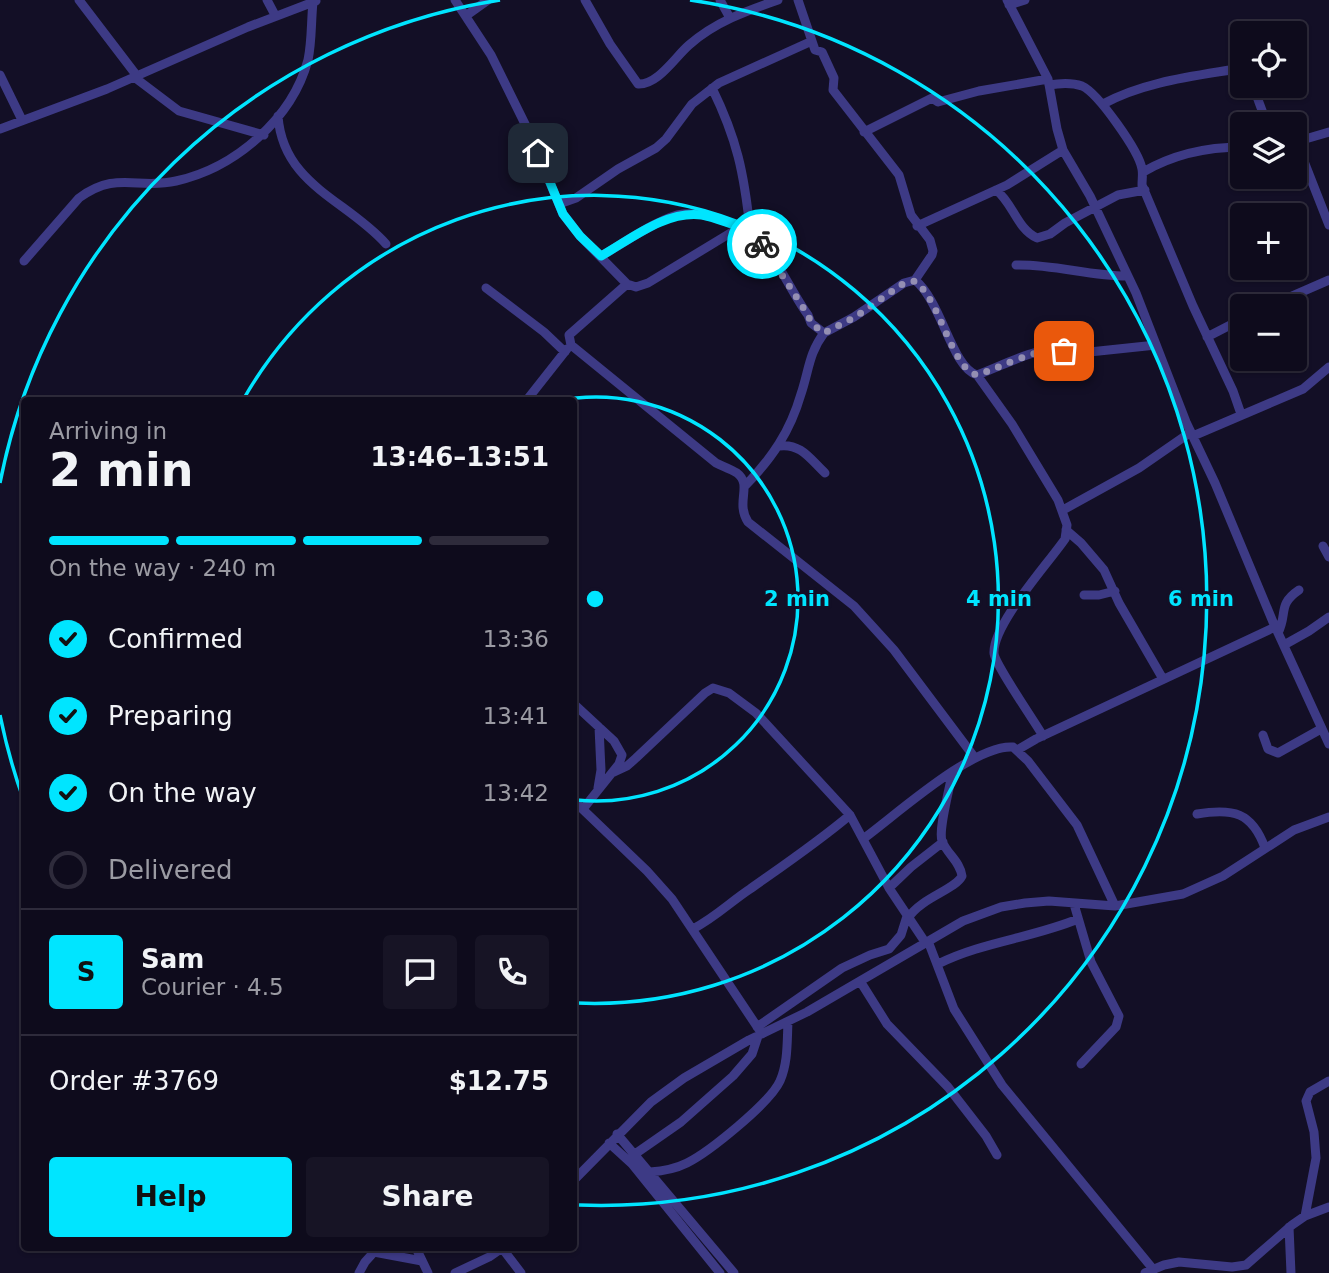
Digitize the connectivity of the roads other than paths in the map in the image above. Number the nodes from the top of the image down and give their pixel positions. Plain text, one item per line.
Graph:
1 (79, 0) edge
2 (267, 0) edge
3 (455, 0) edge
4 (488, 0) edge
5 (586, 0) edge
6 (720, 0) edge
7 (778, 0) edge
8 (798, 0) edge
9 (1025, 0) edge
10 (315, 1) edge
11 (1008, 2) edge
12 (275, 15) junction
13 (467, 15) junction
14 (730, 18) junction
15 (812, 41) junction
16 (1230, 70) edge
17 (0, 75) edge
18 (136, 76) junction
19 (1049, 82) junction
20 (712, 88) junction
21 (1103, 104) junction
22 (278, 116) junction
23 (22, 120) junction
24 (0, 129) edge
25 (864, 132) junction
26 (1329, 132) edge
27 (264, 135) junction
28 (1307, 138) edge
29 (1230, 148) edge
30 (1063, 150) junction
31 (1307, 169) edge
32 (1143, 172) junction
33 (996, 190) junction
34 (1145, 190) junction
35 (559, 204) junction
36 (1096, 209) junction
37 (1329, 225) edge
38 (917, 226) junction
39 (745, 228) junction
40 (386, 244) dead end
41 (601, 256) junction
42 (24, 261) dead end
43 (1016, 265) dead end
44 (1127, 276) junction
45 (1329, 280) edge
46 (915, 281) junction
47 (627, 284) junction
48 (486, 288) dead end
49 (1297, 294) edge
50 (1230, 325) edge
51 (824, 333) junction
52 (1207, 337) junction
53 (1156, 345) junction
54 (568, 349) junction
55 (1329, 368) edge
56 (977, 375) junction
57 (529, 397) edge
58 (1241, 414) junction
59 (1192, 434) junction
60 (779, 446) junction
61 (825, 472) dead end
62 (745, 486) junction
63 (1063, 510) junction
64 (1066, 530) junction
65 (1323, 546) dead end
66 (1329, 557) edge
67 (1299, 590) dead end
68 (1115, 591) junction
69 (1084, 595) dead end
70 (1329, 617) edge
71 (1277, 630) junction
72 (1284, 645) junction
73 (1163, 679) junction
74 (577, 707) edge
75 (599, 727) junction
76 (1321, 729) junction
77 (1263, 735) dead end
78 (1043, 736) junction
79 (1329, 744) edge
80 (1017, 750) junction
81 (975, 758) junction
82 (612, 773) junction
83 (952, 773) junction
84 (597, 791) junction
85 (577, 803) edge
86 (583, 808) junction
87 (1197, 814) dead end
88 (850, 815) junction
89 (1329, 817) edge
90 (863, 839) junction
91 (943, 842) junction
92 (1265, 848) junction
93 (889, 888) junction
94 (1074, 904) junction
95 (1115, 906) junction
96 (908, 917) junction
97 (1078, 919) junction
98 (693, 929) junction
99 (926, 941) junction
100 (938, 964) junction
101 (860, 981) junction
102 (788, 1022) junction
103 (759, 1032) junction
104 (1081, 1064) dead end
105 (1329, 1081) edge
106 (617, 1134) junction
107 (609, 1143) junction
108 (635, 1154) junction
109 (997, 1155) dead end
110 (650, 1172) junction
111 (577, 1177) edge
112 (1329, 1208) edge
113 (1306, 1216) junction
114 (1289, 1227) junction
115 (417, 1251) edge
116 (497, 1251) edge
117 (504, 1251) edge
118 (422, 1261) junction
119 (1149, 1271) edge
120 (359, 1273) edge
121 (428, 1273) edge
122 (455, 1273) edge
123 (521, 1273) edge
124 (720, 1273) edge
125 (734, 1273) edge
126 (1291, 1273) edge

1 - 18 street
2 - 12 street
3 - 13 street
4 - 13 street
5 - 14 street
6 - 14 street
7 - 14 street
8 - 15 street
9 - 11 street
10 - 12 street
10 - 22 street
11 - 19 street
12 - 18 street
13 - 35 street
15 - 20 street
15 - 25 street
16 - 21 street
17 - 23 street
18 - 23 street
18 - 27 street
19 - 21 street
19 - 25 street
19 - 30 street
20 - 35 street
20 - 39 street
21 - 32 street
22 - 27 street
22 - 40 street
23 - 24 street
25 - 38 street
26 - 28 street
27 - 42 street
29 - 32 street
30 - 33 street
30 - 36 street
31 - 37 street
32 - 34 street
33 - 36 street
33 - 38 street
34 - 36 street
34 - 52 street
35 - 41 street
36 - 44 street
38 - 46 street
39 - 41 street
39 - 47 street
39 - 51 street
41 - 47 street
43 - 44 street
44 - 53 street
45 - 49 street
46 - 51 street
46 - 56 street
47 - 54 street
48 - 54 street
50 - 52 street
51 - 60 street
52 - 58 street
53 - 56 street
53 - 59 street
54 - 57 street
54 - 62 street
55 - 58 street
56 - 63 street
58 - 59 street
59 - 63 street
59 - 71 street
60 - 61 street
60 - 62 street
62 - 81 street
63 - 64 street
64 - 68 street
64 - 78 street
65 - 66 street
67 - 71 street
68 - 69 street
68 - 73 street
70 - 72 street
71 - 72 street
71 - 73 street
72 - 76 street
73 - 78 street
74 - 75 street
75 - 82 street
75 - 84 street
76 - 77 street
76 - 79 street
78 - 80 street
80 - 81 street
80 - 95 street
81 - 83 street
82 - 84 street
82 - 88 street
83 - 90 street
83 - 91 street
84 - 86 street
85 - 86 street
86 - 98 street
87 - 92 street
88 - 90 street
88 - 98 street
89 - 92 street
90 - 93 street
91 - 93 street
91 - 96 street
92 - 95 street
93 - 96 street
94 - 95 street
94 - 97 street
94 - 99 street
96 - 99 street
96 - 103 street
97 - 100 street
97 - 104 street
98 - 103 street
99 - 100 street
99 - 101 street
100 - 119 street
101 - 102 street
101 - 109 street
102 - 103 street
102 - 110 street
103 - 106 street
103 - 108 street
105 - 113 street
106 - 107 street
106 - 108 street
107 - 111 street
107 - 124 street
108 - 110 street
110 - 125 street
112 - 113 street
113 - 114 street
114 - 119 street
114 - 126 street
115 - 118 street
116 - 122 street
117 - 123 street
118 - 120 street
118 - 121 street

